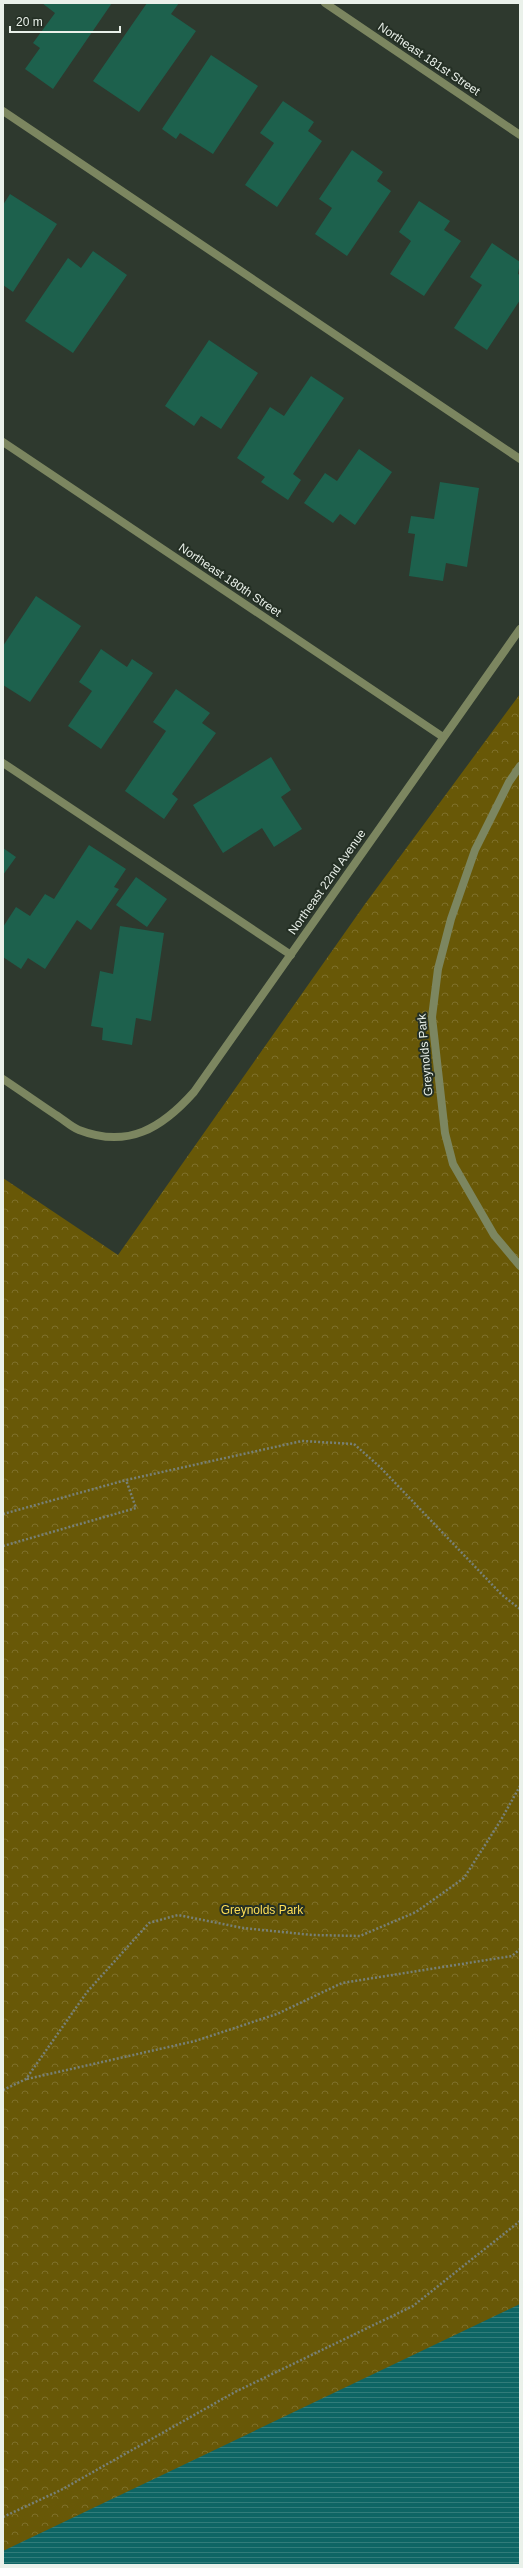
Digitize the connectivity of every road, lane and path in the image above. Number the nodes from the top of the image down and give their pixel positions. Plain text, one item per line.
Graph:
1 (325, 3) edge
2 (3, 111) edge
3 (520, 135) edge
4 (3, 442) edge
5 (520, 459) edge
6 (520, 629) edge
7 (443, 737) junction
8 (3, 762) edge
9 (520, 766) edge
10 (291, 955) junction
11 (3, 1079) edge
12 (520, 1266) edge
13 (126, 1480) junction
14 (3, 1514) edge
15 (3, 1546) edge
16 (520, 1609) edge
17 (520, 1786) edge
18 (520, 1949) edge
19 (26, 2079) junction
20 (3, 2090) edge
21 (520, 2221) edge
22 (3, 2517) edge

1 - 3 street, Northeast 181st Street
2 - 5 street
4 - 7 street, Northeast 180th Street
6 - 7 street, Northeast 22nd Avenue
7 - 10 street, Northeast 22nd Avenue
8 - 10 street
9 - 12 street, Greynolds Park
10 - 11 street, Northeast 22nd Avenue
13 - 14 path
13 - 15 path
13 - 16 path
17 - 19 path
18 - 19 path
19 - 20 path
21 - 22 path

